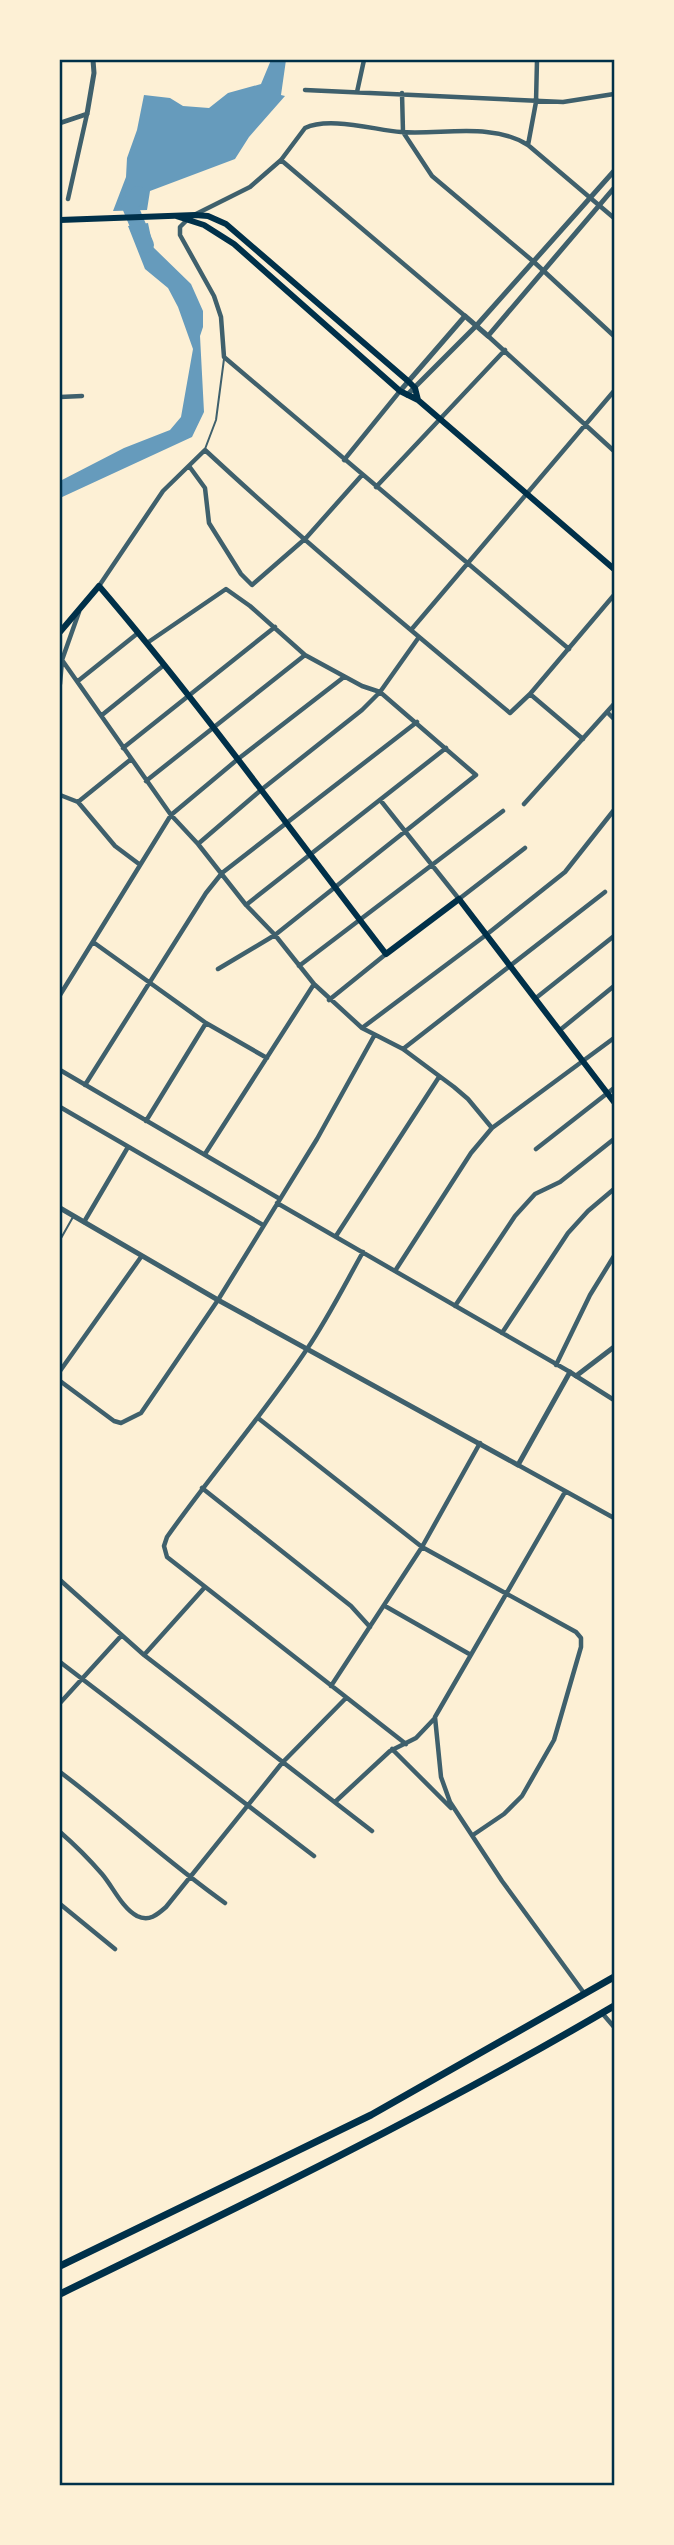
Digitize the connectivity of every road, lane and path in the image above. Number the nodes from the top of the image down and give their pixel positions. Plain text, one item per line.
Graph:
1 (93, 60) edge
2 (364, 60) edge
3 (537, 60) edge
4 (305, 90) dead end
5 (357, 92) junction
6 (402, 93) junction
7 (614, 93) edge
8 (536, 102) junction
9 (87, 114) junction
10 (60, 122) edge
11 (403, 132) junction
12 (528, 145) junction
13 (281, 160) junction
14 (614, 171) edge
15 (614, 188) edge
16 (591, 198) junction
17 (68, 199) dead end
18 (600, 206) junction
19 (195, 215) junction
20 (176, 216) junction
21 (614, 218) edge
22 (188, 219) junction
23 (60, 220) edge
24 (534, 262) junction
25 (543, 271) junction
26 (465, 316) junction
27 (476, 326) junction
28 (488, 336) junction
29 (614, 336) edge
30 (505, 351) junction
31 (224, 357) junction
32 (408, 381) junction
33 (415, 388) junction
34 (400, 390) junction
35 (614, 391) edge
36 (407, 395) junction
37 (82, 396) dead end
38 (60, 397) edge
39 (418, 400) junction
40 (441, 419) junction
41 (585, 425) junction
42 (205, 450) junction
43 (614, 451) edge
44 (344, 460) junction
45 (189, 467) junction
46 (362, 475) junction
47 (376, 487) junction
48 (528, 493) junction
49 (306, 538) junction
50 (467, 563) junction
51 (614, 569) edge
52 (99, 586) junction
53 (614, 594) edge
54 (79, 611) junction
55 (276, 627) junction
56 (411, 630) junction
57 (60, 632) edge
58 (139, 633) junction
59 (419, 637) junction
60 (147, 643) junction
61 (569, 649) junction
62 (306, 655) junction
63 (62, 660) junction
64 (164, 665) junction
65 (344, 677) junction
66 (78, 681) junction
67 (60, 684) edge
68 (380, 692) junction
69 (530, 694) junction
70 (187, 696) junction
71 (614, 704) edge
72 (607, 712) junction
73 (102, 715) junction
74 (614, 719) edge
75 (417, 722) junction
76 (215, 729) junction
77 (583, 739) junction
78 (122, 748) junction
79 (446, 748) junction
80 (238, 759) junction
81 (131, 760) junction
82 (146, 781) junction
83 (261, 790) junction
84 (60, 796) edge
85 (381, 801) junction
86 (78, 802) junction
87 (524, 804) dead end
88 (614, 810) edge
89 (503, 811) dead end
90 (171, 815) junction
91 (285, 823) junction
92 (406, 832) junction
93 (198, 844) junction
94 (525, 848) dead end
95 (309, 855) junction
96 (139, 864) junction
97 (431, 864) junction
98 (222, 873) junction
99 (333, 887) junction
100 (606, 892) dead end
101 (459, 899) junction
102 (246, 905) junction
103 (359, 919) junction
104 (275, 935) junction
105 (486, 935) junction
106 (614, 936) edge
107 (93, 942) junction
108 (386, 954) junction
109 (299, 966) junction
110 (512, 967) junction
111 (218, 969) dead end
112 (150, 982) junction
113 (314, 984) junction
114 (614, 986) edge
115 (60, 995) edge
116 (536, 998) junction
117 (329, 1000) junction
118 (206, 1023) junction
119 (362, 1028) junction
120 (560, 1030) junction
121 (374, 1037) junction
122 (614, 1038) edge
123 (402, 1049) junction
124 (267, 1058) junction
125 (583, 1061) junction
126 (60, 1070) edge
127 (439, 1077) junction
128 (85, 1085) junction
129 (611, 1091) edge
130 (614, 1102) edge
131 (60, 1107) edge
132 (146, 1121) junction
133 (492, 1128) junction
134 (614, 1139) edge
135 (128, 1147) junction
136 (536, 1149) dead end
137 (205, 1154) junction
138 (614, 1189) edge
139 (279, 1201) junction
140 (60, 1208) edge
141 (74, 1216) junction
142 (84, 1222) junction
143 (263, 1225) junction
144 (336, 1236) junction
145 (60, 1240) edge
146 (363, 1252) junction
147 (614, 1256) edge
148 (141, 1257) junction
149 (395, 1270) junction
150 (218, 1300) junction
151 (455, 1306) junction
152 (502, 1333) junction
153 (614, 1347) edge
154 (308, 1348) junction
155 (556, 1364) junction
156 (60, 1371) edge
157 (573, 1374) junction
158 (60, 1381) edge
159 (614, 1400) edge
160 (258, 1418) junction
161 (480, 1443) junction
162 (518, 1465) junction
163 (202, 1488) junction
164 (565, 1492) junction
165 (614, 1518) edge
166 (422, 1548) junction
167 (60, 1580) edge
168 (205, 1587) junction
169 (508, 1593) junction
170 (385, 1606) junction
171 (370, 1627) junction
172 (121, 1636) junction
173 (144, 1655) junction
174 (471, 1655) junction
175 (60, 1662) edge
176 (82, 1679) junction
177 (331, 1686) junction
178 (346, 1698) junction
179 (60, 1703) edge
180 (435, 1717) junction
181 (406, 1744) junction
182 (393, 1749) junction
183 (282, 1763) junction
184 (60, 1772) edge
185 (335, 1802) junction
186 (247, 1805) junction
187 (455, 1811) junction
188 (372, 1831) dead end
189 (60, 1832) edge
190 (473, 1835) junction
191 (314, 1856) dead end
192 (189, 1878) junction
193 (225, 1903) dead end
194 (60, 1904) edge
195 (115, 1949) dead end
196 (614, 1977) edge
197 (585, 1994) junction
198 (614, 2006) edge
199 (602, 2013) junction
200 (614, 2027) edge
201 (60, 2266) edge
202 (60, 2294) edge

1 - 9 street
2 - 5 street
3 - 8 street
4 - 5 street
5 - 6 street
6 - 8 street
6 - 11 street
7 - 8 street
8 - 12 street
9 - 10 street
9 - 17 street
11 - 12 street
11 - 13 street
11 - 24 street
12 - 16 street
13 - 19 street
13 - 26 street
14 - 16 street
15 - 18 street
16 - 18 street
16 - 24 street
18 - 21 street
18 - 25 street
19 - 20 main road
19 - 32 main road
20 - 22 main road
20 - 23 main road
22 - 31 street
22 - 34 main road
24 - 25 street
24 - 27 street
25 - 28 street
25 - 29 street
26 - 27 street
26 - 32 street
27 - 28 street
27 - 33 street
28 - 30 street
30 - 40 street
30 - 41 street
31 - 42 lane
31 - 44 street
32 - 33 main road
32 - 34 street
33 - 36 street
33 - 39 main road
34 - 36 main road
34 - 44 street
35 - 41 street
36 - 39 main road
37 - 38 street
39 - 40 main road
40 - 47 street
40 - 48 main road
41 - 43 street
41 - 48 street
42 - 45 street
42 - 49 street
44 - 46 street
45 - 49 street
45 - 52 street
46 - 47 street
46 - 49 street
47 - 50 street
48 - 50 street
48 - 51 main road
49 - 56 street
50 - 56 street
50 - 61 street
52 - 54 main road
52 - 58 main road
53 - 61 street
54 - 57 main road
54 - 63 street
55 - 60 street
55 - 62 street
55 - 70 street
56 - 59 street
58 - 60 main road
58 - 66 street
59 - 68 street
59 - 69 street
60 - 64 main road
61 - 69 street
62 - 65 street
62 - 76 street
63 - 66 street
63 - 67 street
64 - 70 main road
64 - 73 street
65 - 68 street
65 - 80 street
66 - 73 street
68 - 75 street
68 - 83 street
69 - 77 street
70 - 76 main road
70 - 78 street
71 - 72 street
72 - 74 street
72 - 77 street
73 - 78 street
75 - 79 street
75 - 91 street
76 - 80 main road
76 - 82 street
77 - 87 street
78 - 81 street
79 - 85 street
79 - 92 street
80 - 83 main road
80 - 90 street
81 - 82 street
81 - 86 street
82 - 90 street
83 - 91 main road
83 - 93 street
84 - 86 street
85 - 92 street
85 - 95 street
86 - 96 street
88 - 105 street
89 - 97 street
90 - 93 street
90 - 96 street
91 - 95 main road
91 - 98 street
92 - 97 street
92 - 99 street
93 - 98 street
94 - 101 street
95 - 99 main road
95 - 102 street
96 - 107 street
97 - 101 street
97 - 103 street
98 - 102 street
98 - 112 street
99 - 103 main road
99 - 104 street
100 - 110 street
101 - 105 main road
101 - 108 main road
102 - 104 street
103 - 108 main road
103 - 109 street
104 - 109 street
104 - 111 street
105 - 110 main road
105 - 119 street
106 - 116 street
107 - 112 street
107 - 115 street
108 - 117 street
109 - 113 street
110 - 116 main road
110 - 123 street
112 - 118 street
112 - 128 street
113 - 117 street
113 - 124 street
114 - 120 street
116 - 120 main road
117 - 119 street
118 - 124 street
118 - 132 street
119 - 121 street
120 - 125 main road
121 - 123 street
121 - 139 street
122 - 125 street
123 - 127 street
124 - 137 street
125 - 129 main road
125 - 133 street
126 - 128 street
127 - 133 street
127 - 144 street
128 - 132 street
129 - 130 main road
129 - 136 street
131 - 135 street
132 - 137 street
133 - 149 street
134 - 151 street
135 - 142 street
135 - 143 street
137 - 139 street
138 - 152 street
139 - 143 street
139 - 144 street
140 - 141 street
141 - 142 street
141 - 145 lane
142 - 148 street
143 - 150 street
144 - 146 street
146 - 149 street
146 - 154 street
147 - 155 street
148 - 150 street
148 - 156 street
149 - 151 street
150 - 154 street
150 - 158 street
151 - 152 street
152 - 155 street
153 - 157 street
154 - 160 street
154 - 161 street
155 - 157 street
157 - 159 street
157 - 162 street
160 - 163 street
160 - 166 street
161 - 162 street
161 - 166 street
162 - 164 street
163 - 168 street
163 - 171 street
164 - 165 street
164 - 169 street
166 - 169 street
166 - 170 street
167 - 172 street
168 - 173 street
168 - 177 street
169 - 174 street
169 - 190 street
170 - 171 street
170 - 174 street
171 - 177 street
172 - 173 street
172 - 176 street
173 - 183 street
174 - 180 street
175 - 176 street
176 - 179 street
176 - 186 street
177 - 178 street
178 - 181 street
178 - 183 street
180 - 181 street
180 - 187 street
181 - 182 street
182 - 185 street
182 - 187 street
183 - 185 street
183 - 186 street
184 - 192 street
185 - 188 street
186 - 191 street
186 - 192 street
187 - 190 street
189 - 192 street
190 - 197 street
192 - 193 street
194 - 195 street
196 - 197 highway
197 - 201 highway
198 - 199 highway
199 - 200 street
199 - 202 highway

